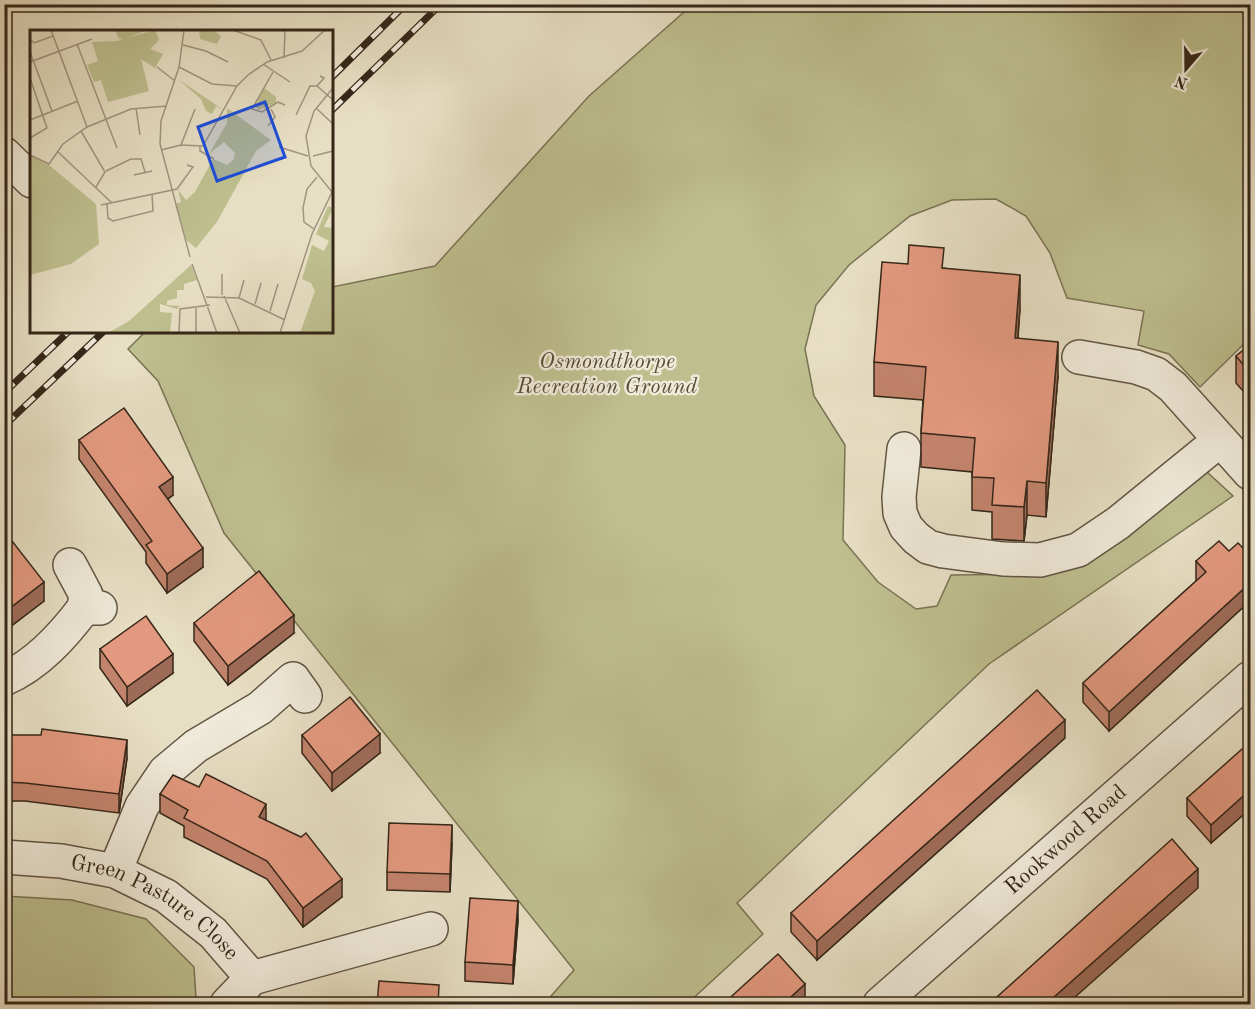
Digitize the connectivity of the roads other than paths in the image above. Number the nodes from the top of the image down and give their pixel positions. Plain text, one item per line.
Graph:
1 (4, 154) edge
2 (30, 179) edge
3 (1079, 357) dead end
4 (1220, 440) junction
5 (904, 448) dead end
6 (1251, 472) edge
7 (70, 565) dead end
8 (1251, 678) edge
9 (4, 680) edge
10 (305, 696) dead end
11 (4, 857) edge
12 (115, 871) junction
13 (431, 929) dead end
14 (252, 978) junction
15 (227, 1005) edge
16 (880, 1005) edge

1 - 2 street
3 - 4 street
4 - 5 street
4 - 6 street
7 - 9 street
8 - 16 street, Rookwood Road
10 - 12 street
11 - 12 street, Green Pasture Close
12 - 14 street, Green Pasture Close
13 - 14 street
14 - 15 street, Green Pasture Close

